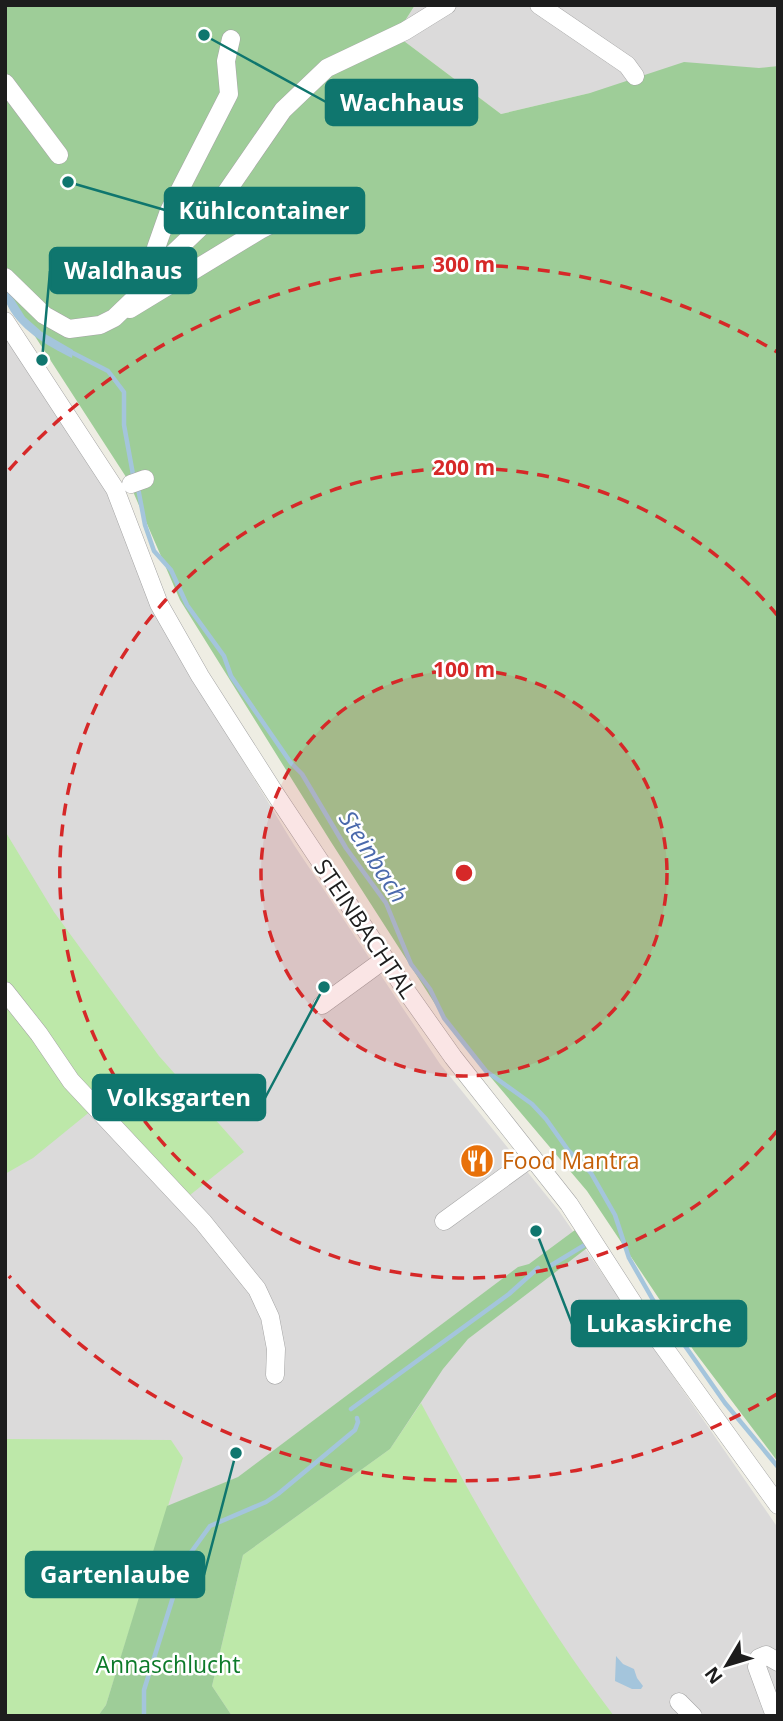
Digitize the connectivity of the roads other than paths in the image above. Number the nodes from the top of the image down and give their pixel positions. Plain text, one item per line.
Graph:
1 (447, 5) edge
2 (539, 5) edge
3 (231, 39) dead end
4 (635, 76) dead end
5 (5, 83) edge
6 (59, 155) dead end
7 (335, 203) dead end
8 (161, 265) junction
9 (5, 276) edge
10 (114, 318) junction
11 (5, 321) edge
12 (385, 959) junction
13 (5, 991) edge
14 (323, 1005) dead end
15 (532, 1157) junction
16 (444, 1221) dead end
17 (275, 1375) dead end
18 (778, 1505) edge
19 (778, 1661) edge
20 (679, 1702) dead end
21 (693, 1716) edge
22 (775, 1716) edge

1 - 8 street
2 - 4 street
3 - 8 street
5 - 6 street
7 - 10 street
8 - 10 street
9 - 10 street
11 - 12 street, STEINBACHTAL
12 - 14 street
12 - 15 street, STEINBACHTAL
13 - 17 street
15 - 16 street
15 - 18 street, STEINBACHTAL
19 - 22 street
20 - 21 street

